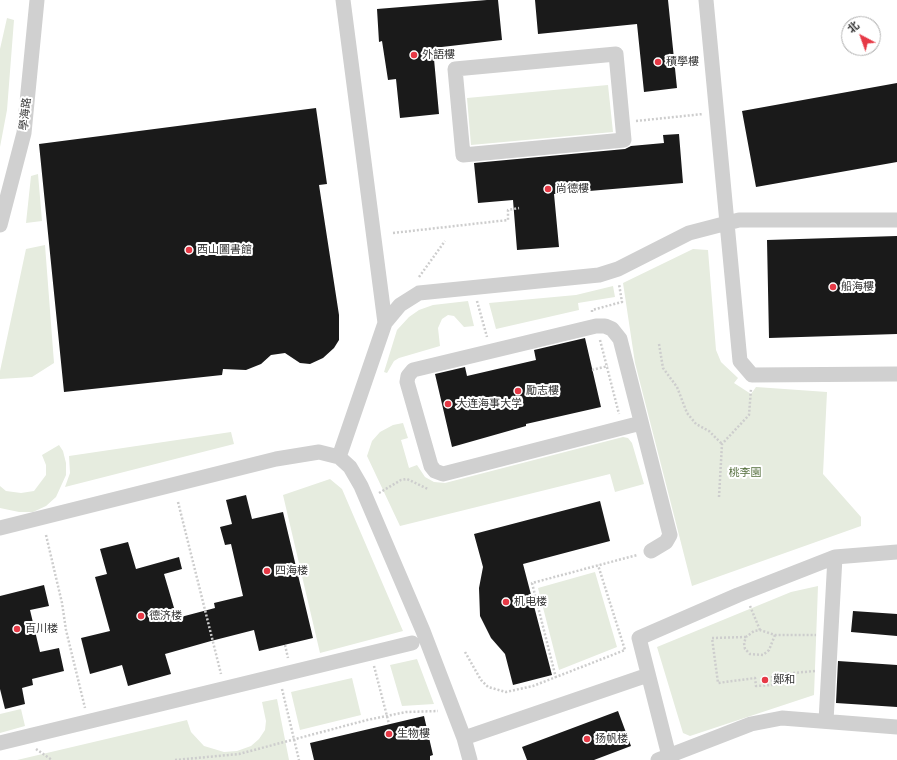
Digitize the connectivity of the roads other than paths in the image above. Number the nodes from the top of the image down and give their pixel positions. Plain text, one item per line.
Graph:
1 (37, 0) edge
2 (343, 0) edge
3 (706, 0) edge
4 (622, 122) joint
5 (897, 220) edge
6 (727, 223) junction
7 (0, 225) edge
8 (385, 323) junction
9 (897, 374) edge
10 (641, 423) junction
11 (339, 457) junction
12 (0, 520) edge
13 (20, 524) junction
14 (0, 528) edge
15 (651, 551) road end
16 (897, 552) edge
17 (835, 557) junction
18 (412, 643) dead end
19 (648, 676) junction
20 (826, 721) junction
21 (897, 727) edge
22 (464, 738) junction
23 (0, 743) edge
24 (663, 758) edge
25 (470, 760) edge

1 - 7 street, 學海路
2 - 8 street
3 - 6 street
4 - 4 street
5 - 6 street
6 - 8 street
6 - 9 street
8 - 11 street
10 - 10 street
10 - 15 street
11 - 13 street
11 - 22 street
12 - 13 street
13 - 14 street
16 - 17 street
17 - 19 street
17 - 20 street
18 - 23 street
19 - 22 street
19 - 24 street
20 - 21 street
20 - 24 street
22 - 25 street

